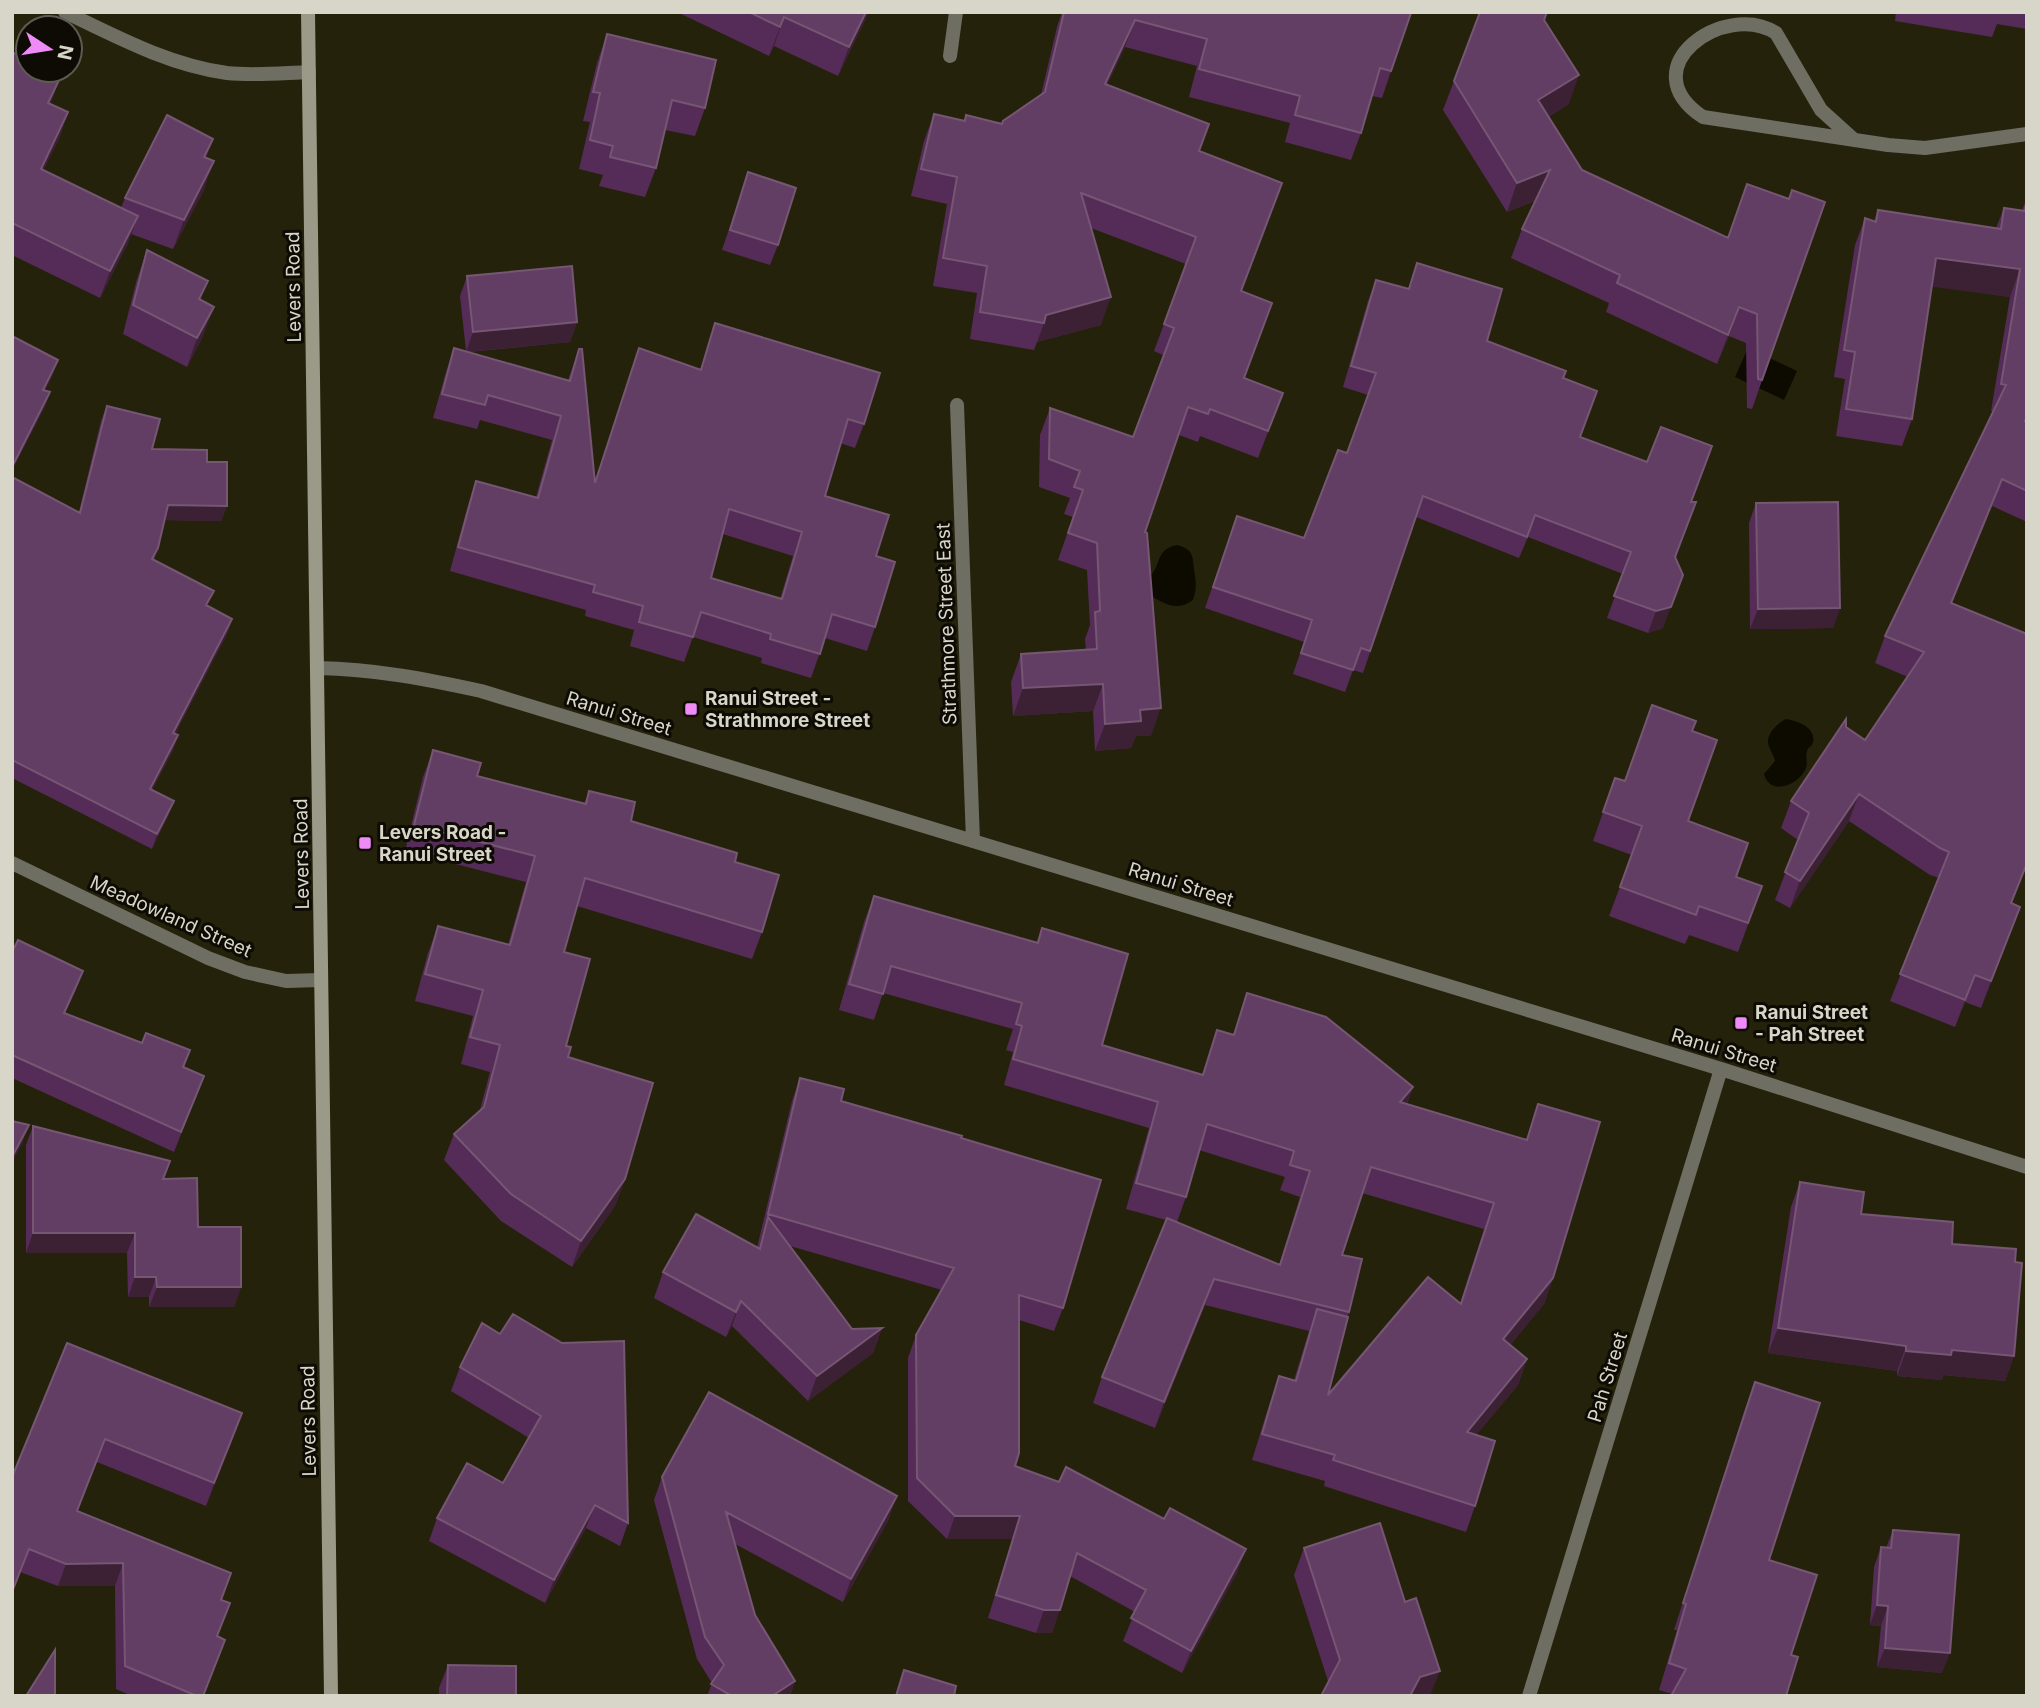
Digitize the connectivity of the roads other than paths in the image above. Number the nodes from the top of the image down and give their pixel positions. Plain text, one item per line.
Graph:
1 (65, 12) edge
2 (308, 12) edge
3 (956, 12) edge
4 (950, 56) dead end
5 (309, 72) junction
6 (2027, 134) edge
7 (1852, 138) junction
8 (957, 405) dead end
9 (318, 668) junction
10 (973, 841) junction
11 (12, 863) edge
12 (321, 980) junction
13 (1721, 1069) junction
14 (2027, 1167) edge
15 (331, 1696) edge
16 (1529, 1696) edge

1 - 5 street
2 - 5 street, Levers Road
3 - 4 street
5 - 9 street, Levers Road
6 - 7 street
7 - 7 street
8 - 10 street, Strathmore Street East
9 - 10 street, Ranui Street
9 - 12 street, Levers Road
10 - 13 street, Ranui Street
11 - 12 street, Meadowland Street
12 - 15 street, Levers Road
13 - 14 street, Ranui Street
13 - 16 street, Pah Street

